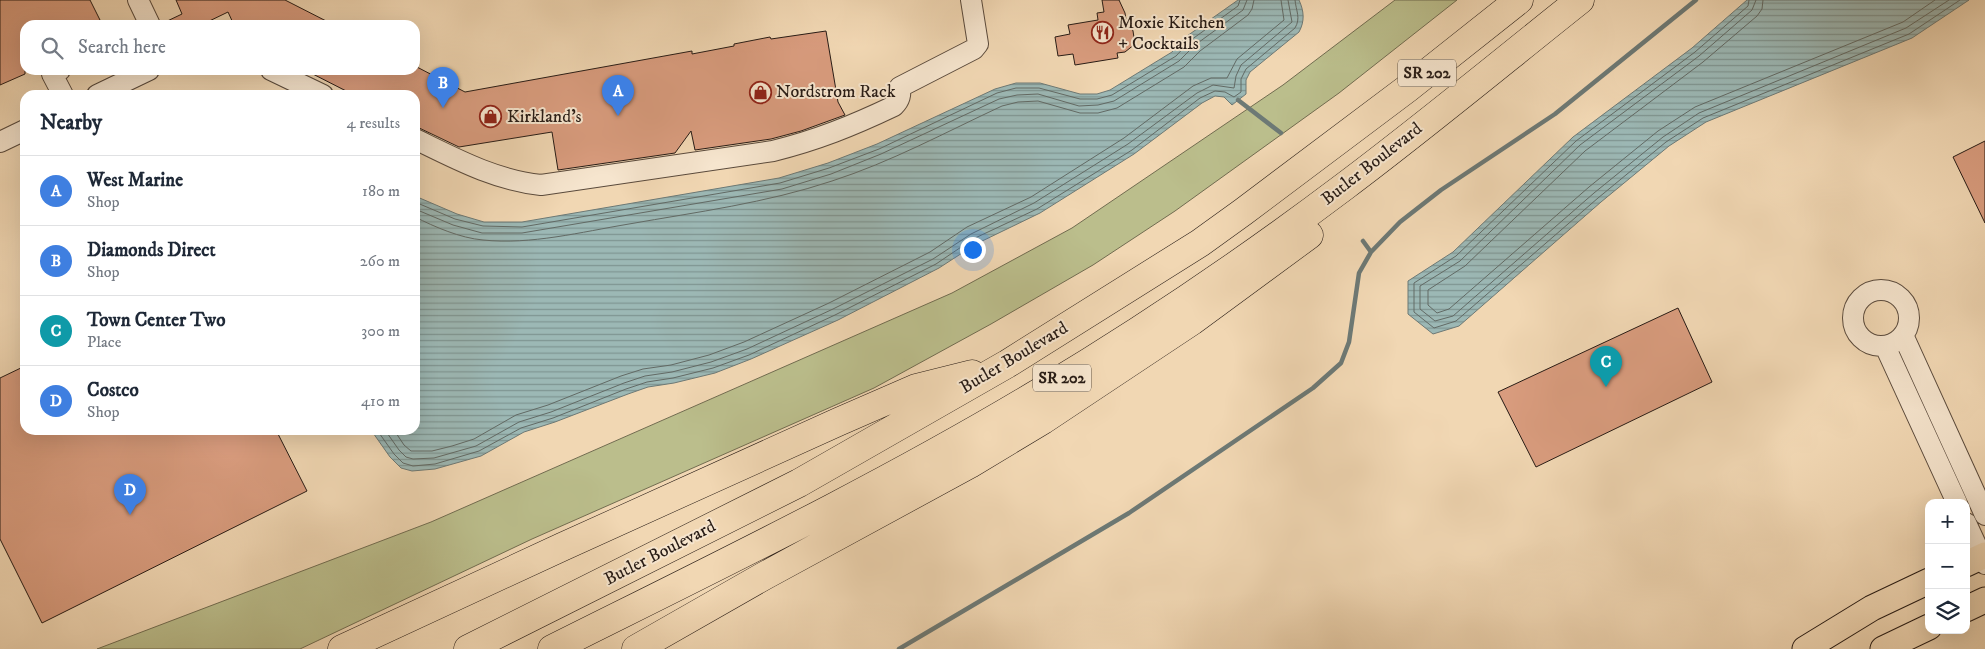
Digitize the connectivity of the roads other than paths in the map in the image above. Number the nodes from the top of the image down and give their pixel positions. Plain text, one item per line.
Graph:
1 (138, 0) edge
2 (971, 0) edge
3 (1519, 0) edge
4 (1580, 0) edge
5 (148, 20) edge
6 (1530, 40) junction
7 (53, 75) edge
8 (139, 75) edge
9 (281, 75) edge
10 (60, 90) edge
11 (107, 90) edge
12 (313, 90) edge
13 (20, 132) edge
14 (420, 141) edge
15 (0, 142) edge
16 (1903, 335) junction
17 (1885, 346) junction
18 (1007, 364) junction
19 (1955, 499) edge
20 (1985, 515) edge
21 (1970, 534) edge
22 (1979, 560) edge
23 (1925, 584) edge
24 (1985, 600) edge
25 (1970, 607) edge
26 (1925, 629) edge
27 (342, 649) edge
28 (468, 649) edge
29 (552, 649) edge
30 (636, 649) edge
31 (1804, 649) edge
32 (1883, 649) edge

1 - 5 lane
2 - 14 lane
3 - 18 highway, Butler Boulevard / SR 202
4 - 6 highway, Butler Boulevard / SR 202
6 - 29 highway, Butler Boulevard / SR 202
6 - 30 highway
7 - 10 lane
8 - 11 lane
9 - 12 lane
13 - 15 lane
16 - 17 lane
16 - 17 lane
16 - 20 lane
17 - 19 lane
18 - 27 highway
18 - 28 highway, Butler Boulevard / SR 202
21 - 22 lane
23 - 31 main road
24 - 25 main road
26 - 32 main road

